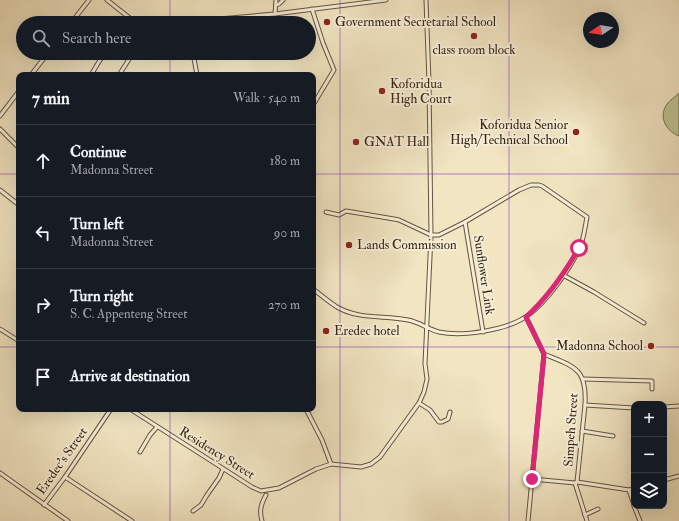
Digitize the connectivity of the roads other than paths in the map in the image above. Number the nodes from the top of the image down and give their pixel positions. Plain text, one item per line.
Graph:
1 (90, 0) edge
2 (276, 0) edge
3 (282, 0) edge
4 (386, 0) edge
5 (426, 0) edge
6 (110, 1) edge
7 (276, 5) junction
8 (312, 9) junction
9 (275, 14) junction
10 (77, 16) edge
11 (129, 16) edge
12 (253, 16) edge
13 (314, 16) edge
14 (316, 21) edge
15 (43, 60) edge
16 (100, 60) edge
17 (129, 60) edge
18 (194, 60) edge
19 (33, 72) edge
20 (93, 72) edge
21 (121, 72) edge
22 (196, 72) edge
23 (16, 95) edge
24 (316, 96) edge
25 (0, 116) edge
26 (0, 129) edge
27 (16, 145) edge
28 (0, 190) edge
29 (16, 203) edge
30 (326, 212) dead end
31 (465, 222) junction
32 (431, 235) junction
33 (563, 275) junction
34 (316, 291) edge
35 (526, 317) junction
36 (644, 323) dead end
37 (427, 327) junction
38 (0, 330) edge
39 (483, 332) junction
40 (16, 339) edge
41 (544, 354) junction
42 (583, 379) junction
43 (652, 389) dead end
44 (419, 403) junction
45 (585, 405) junction
46 (679, 406) edge
47 (667, 407) edge
48 (631, 408) edge
49 (109, 412) edge
50 (135, 412) edge
51 (308, 412) edge
52 (450, 412) dead end
53 (157, 426) junction
54 (582, 431) junction
55 (613, 436) dead end
56 (140, 452) dead end
57 (331, 464) junction
58 (223, 468) junction
59 (0, 473) edge
60 (679, 476) edge
61 (65, 477) junction
62 (532, 479) junction
63 (667, 479) edge
64 (576, 483) junction
65 (629, 490) joint
66 (266, 494) dead end
67 (631, 496) edge
68 (44, 505) junction
69 (636, 509) edge
70 (598, 510) dead end
71 (194, 511) dead end
72 (585, 515) junction
73 (68, 521) edge
74 (132, 521) edge
75 (262, 521) edge
76 (528, 521) edge
77 (587, 521) edge
78 (640, 521) edge

1 - 10 street
2 - 7 street
3 - 7 street
4 - 8 street
5 - 32 street, Residency Street
6 - 11 street
7 - 9 street
8 - 9 street
8 - 13 street
9 - 12 street
14 - 24 street
15 - 19 street
16 - 20 street
17 - 21 street
18 - 22 street
23 - 25 street
26 - 27 street
28 - 29 street
30 - 32 street
31 - 32 street
31 - 33 street
31 - 39 street, Sunflower Link
32 - 37 street, Residency Street
33 - 35 street
33 - 36 street
34 - 37 street
35 - 39 street
35 - 41 street
37 - 39 street
37 - 44 street, Residency Street
38 - 40 street
41 - 42 street, Simpeh Street
41 - 62 street
42 - 43 street
42 - 45 street, Simpeh Street
44 - 52 street
44 - 57 street, Residency Street
45 - 48 street
45 - 54 street, Simpeh Street
46 - 47 street
49 - 61 street, Eredec's Street
50 - 53 street, Residency Street
51 - 57 street
53 - 56 street
53 - 58 street, Residency Street
54 - 55 street
54 - 64 street, Simpeh Street
57 - 58 street, Residency Street
58 - 71 street
59 - 68 street
60 - 63 street
61 - 68 street, Eredec's Street
61 - 74 street
62 - 64 street
62 - 76 street
64 - 65 street
64 - 72 street
65 - 67 street
66 - 75 street
68 - 73 street
69 - 78 street
70 - 72 street
72 - 77 street

